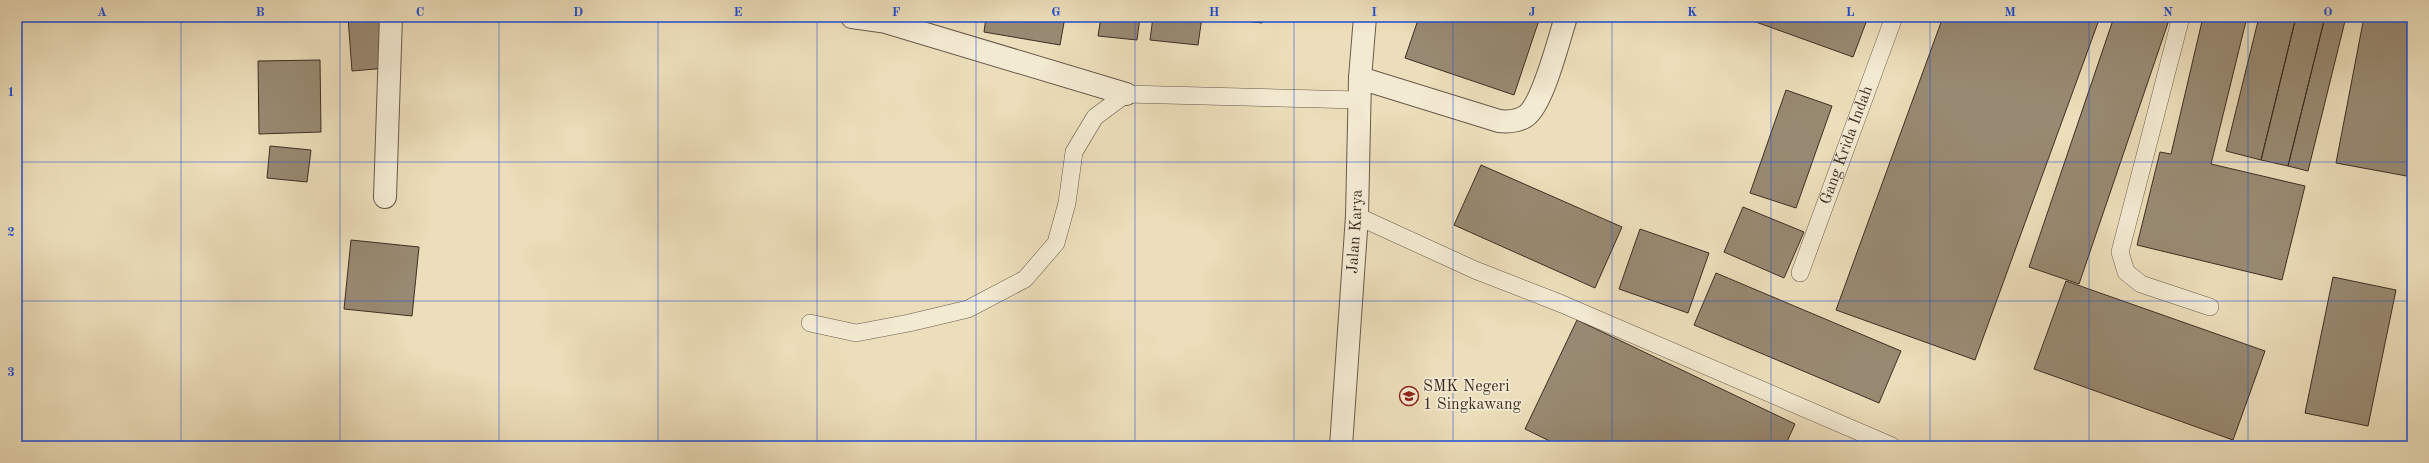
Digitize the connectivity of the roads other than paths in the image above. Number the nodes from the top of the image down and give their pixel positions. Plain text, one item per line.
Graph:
1 (391, 17) edge
2 (852, 17) edge
3 (1365, 17) edge
4 (1566, 17) edge
5 (1894, 17) edge
6 (2181, 17) edge
7 (899, 20) edge
8 (1360, 78) junction
9 (1126, 94) junction
10 (1359, 100) junction
11 (385, 198) dead end
12 (1357, 216) junction
13 (1800, 273) dead end
14 (2210, 307) dead end
15 (810, 323) dead end
16 (1341, 446) edge
17 (1892, 446) edge

1 - 11 street
2 - 7 street
3 - 8 street, Jalan Karya
4 - 8 street
5 - 13 lane, Gang Krida Indah
6 - 14 lane
7 - 9 street
8 - 10 street, Jalan Karya
9 - 10 lane
9 - 15 lane
10 - 12 street, Jalan Karya
12 - 16 street, Jalan Karya
12 - 17 lane

